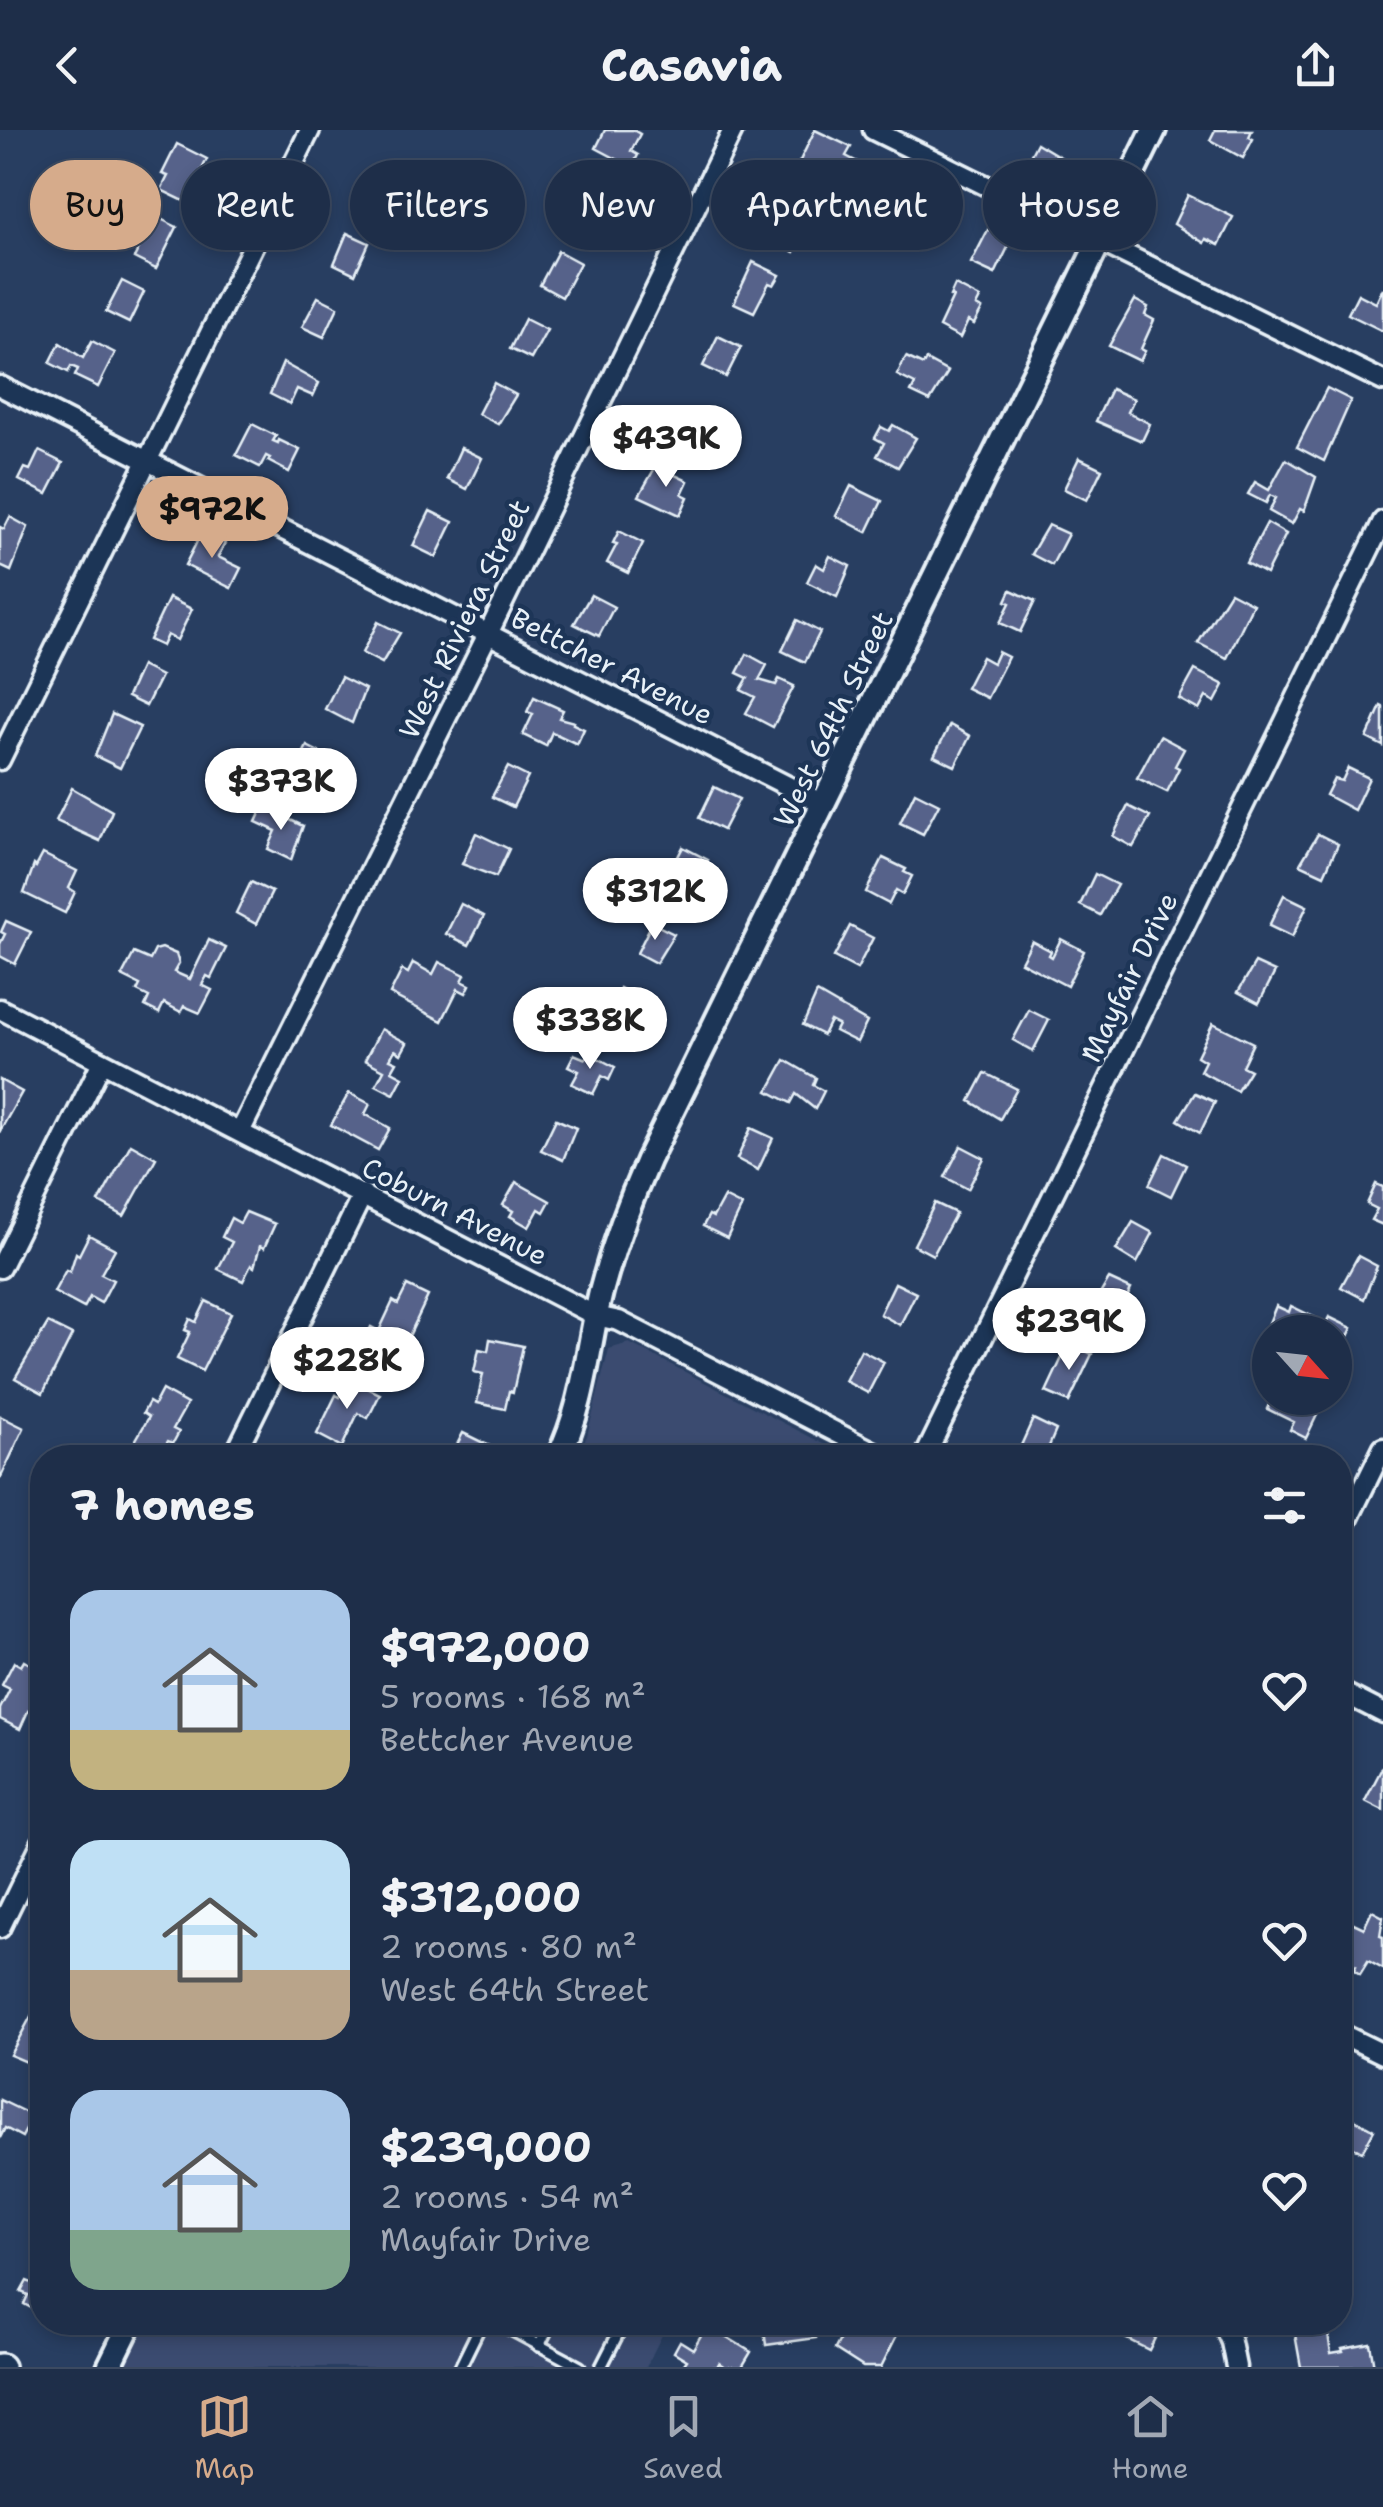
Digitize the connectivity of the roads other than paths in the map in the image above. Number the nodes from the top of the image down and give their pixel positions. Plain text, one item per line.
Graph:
1 (310, 130) edge
2 (733, 130) edge
3 (873, 130) edge
4 (1154, 130) edge
5 (1139, 160) edge
6 (983, 184) edge
7 (1096, 250) edge
8 (1118, 250) edge
9 (1383, 380) edge
10 (0, 386) edge
11 (149, 462) junction
12 (1383, 521) edge
13 (488, 634) junction
14 (0, 760) edge
15 (824, 804) junction
16 (0, 1009) edge
17 (102, 1062) junction
18 (241, 1130) junction
19 (363, 1194) junction
20 (0, 1268) edge
21 (596, 1316) junction
22 (238, 1445) edge
23 (563, 1445) edge
24 (861, 1445) edge
25 (930, 1445) edge
26 (1383, 1448) edge
27 (1352, 1511) edge
28 (1352, 1697) edge
29 (1383, 1712) edge
30 (30, 1867) edge
31 (0, 1928) edge
32 (1352, 2039) edge
33 (1383, 2054) edge
34 (125, 2335) edge
35 (476, 2335) edge
36 (519, 2335) edge
37 (544, 2335) edge
38 (618, 2335) edge
39 (1226, 2335) edge
40 (539, 2346) junction
41 (109, 2367) edge
42 (460, 2367) edge
43 (580, 2367) edge
44 (602, 2367) edge
45 (1236, 2367) edge

1 - 11 street
2 - 13 street, West Riviera Street
3 - 6 street
4 - 5 street, West 64th Street
7 - 15 street, West 64th Street
8 - 9 street
10 - 11 street, Bettcher Avenue
11 - 13 street, Bettcher Avenue
11 - 14 street
12 - 25 street, Mayfair Drive
13 - 15 street, Bettcher Avenue
13 - 18 street, West Riviera Street
15 - 21 street, West 64th Street
16 - 17 street, Coburn Avenue
17 - 18 street, Coburn Avenue
17 - 20 street
18 - 19 street, Coburn Avenue
19 - 21 street, Coburn Avenue
19 - 22 street
21 - 23 street, West 64th Street
21 - 24 street, Coburn Avenue
26 - 27 street
28 - 29 street
30 - 31 street
32 - 33 street
34 - 41 street
35 - 42 lane
36 - 40 lane
37 - 40 lane
38 - 44 lane
39 - 45 street
40 - 43 lane

